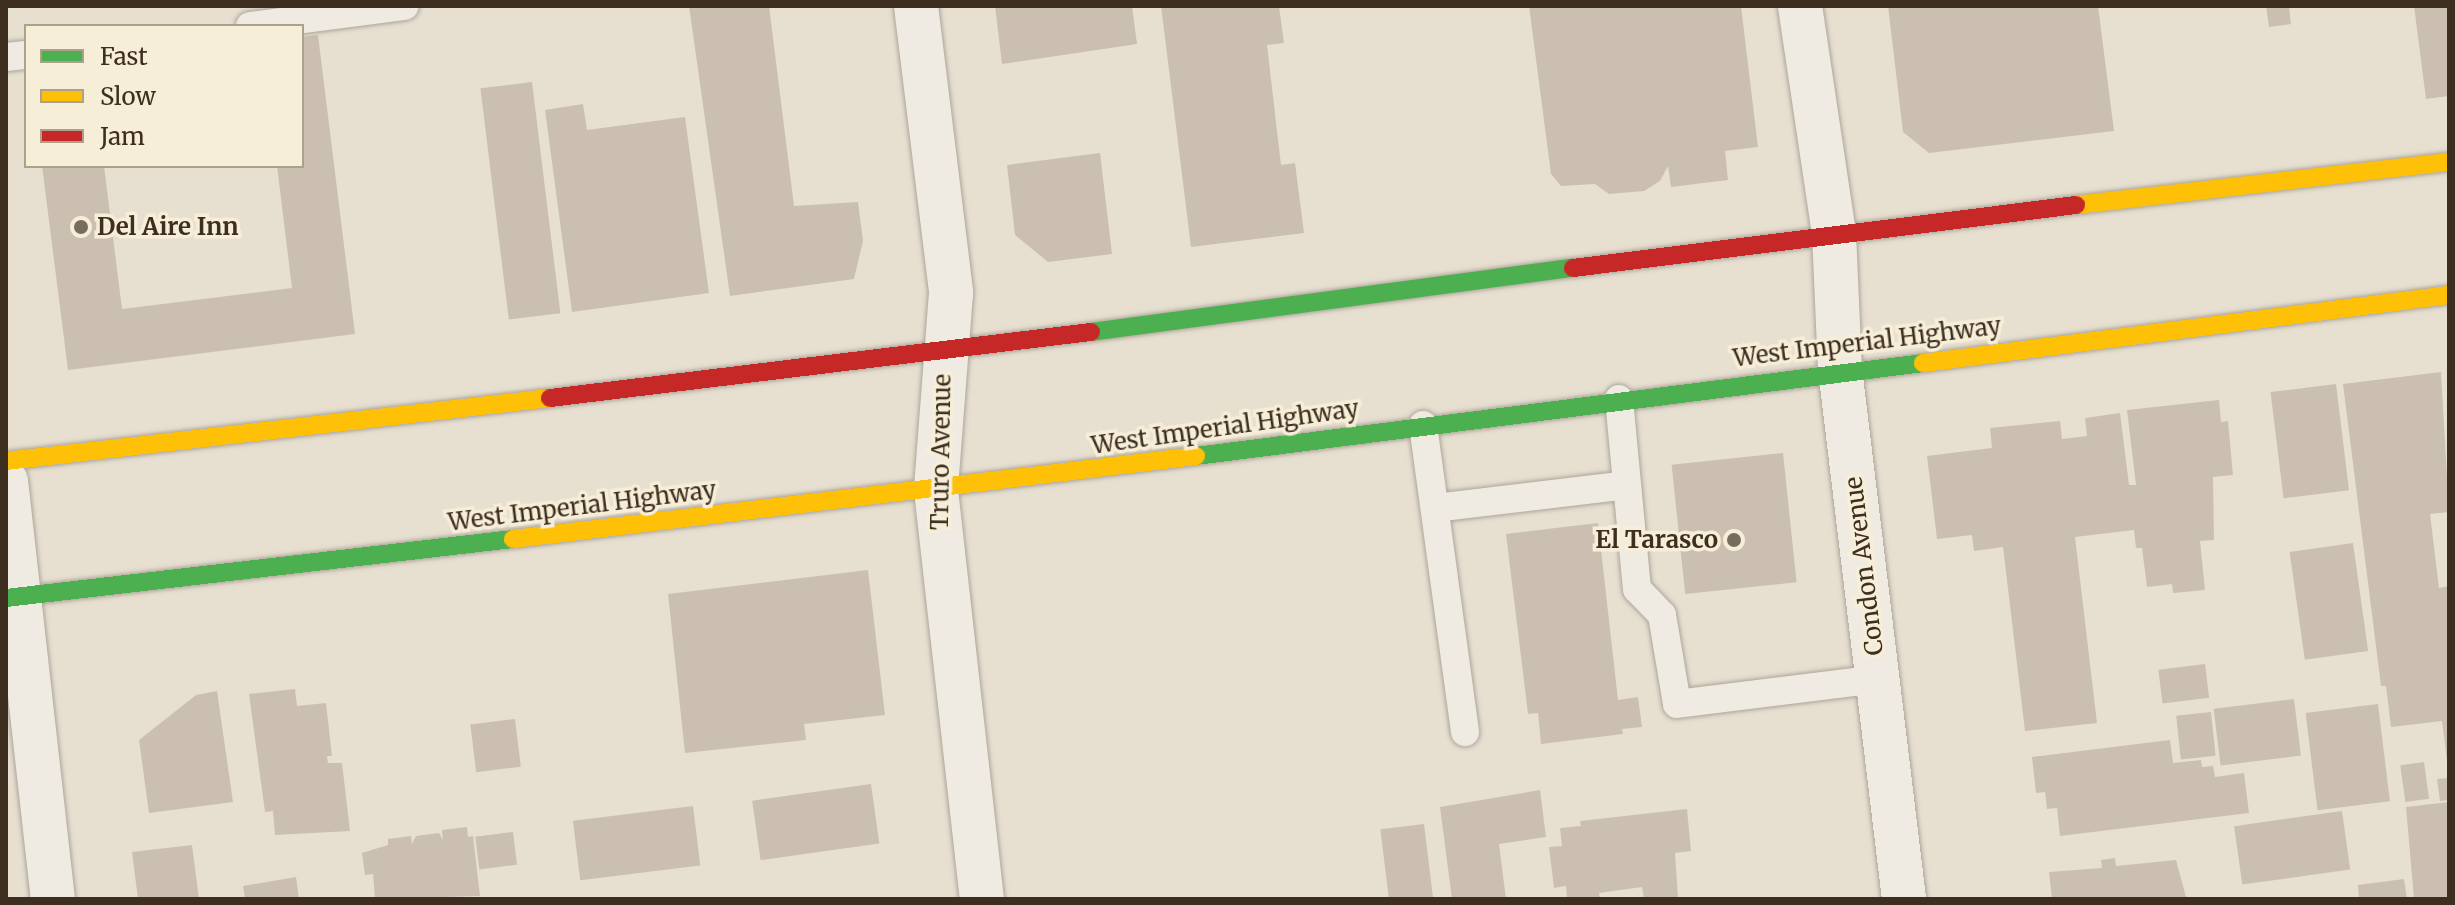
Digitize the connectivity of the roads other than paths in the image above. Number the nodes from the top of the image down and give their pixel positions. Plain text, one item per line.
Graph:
1 (405, 6) edge
2 (916, 6) edge
3 (1800, 6) edge
4 (266, 24) edge
5 (2449, 162) edge
6 (1834, 233) junction
7 (2449, 295) edge
8 (943, 352) junction
9 (1840, 369) junction
10 (1619, 399) junction
11 (1423, 425) junction
12 (6, 461) edge
13 (6, 481) edge
14 (1627, 485) junction
15 (936, 490) junction
16 (1435, 508) junction
17 (13, 597) edge
18 (1877, 679) junction
19 (1465, 732) dead end
20 (53, 899) edge
21 (982, 899) edge
22 (1904, 899) edge

1 - 4 lane
2 - 8 street, Truro Avenue
3 - 6 street, Condon Avenue
5 - 6 main road
6 - 8 main road
6 - 9 street, Condon Avenue
7 - 9 main road, West Imperial Highway
8 - 12 main road
8 - 15 street, Truro Avenue
9 - 10 main road, West Imperial Highway
9 - 18 street, Condon Avenue
10 - 11 main road, West Imperial Highway
10 - 14 lane
11 - 15 main road, West Imperial Highway
11 - 16 lane
13 - 17 street
14 - 16 lane
14 - 18 lane
15 - 17 main road, West Imperial Highway
15 - 21 street, Truro Avenue
16 - 19 lane
17 - 20 street
18 - 22 street, Condon Avenue

